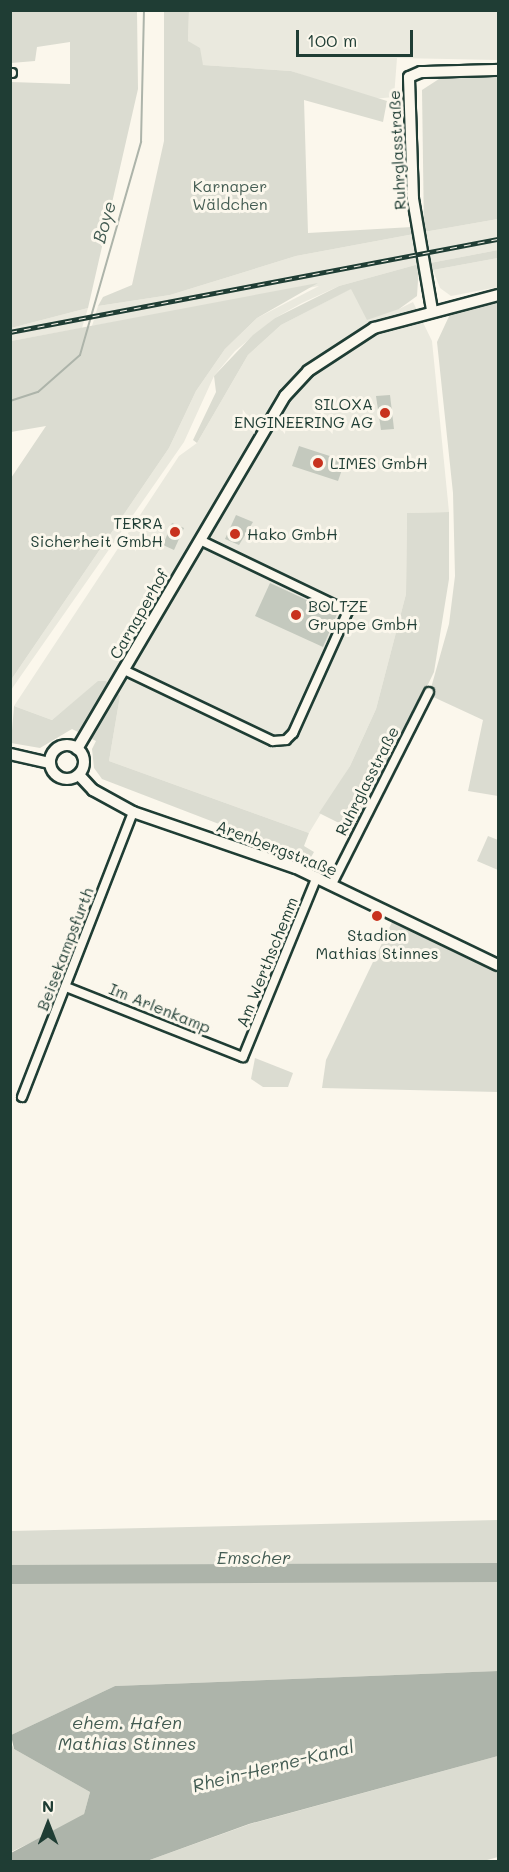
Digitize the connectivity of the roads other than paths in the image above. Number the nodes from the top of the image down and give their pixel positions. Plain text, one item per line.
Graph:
1 (498, 70) edge
2 (498, 295) edge
3 (432, 310) junction
4 (200, 540) junction
5 (124, 670) junction
6 (429, 692) dead end
7 (77, 749) junction
8 (10, 754) edge
9 (50, 763) junction
10 (79, 775) junction
11 (133, 812) junction
12 (317, 877) junction
13 (332, 884) junction
14 (498, 965) edge
15 (66, 987) junction
16 (243, 1057) joint
17 (22, 1097) dead end

1 - 3 street, Ruhrglasstraße
2 - 3 street, Carnaperhof
3 - 4 street, Carnaperhof
4 - 5 street, Carnaperhof
4 - 5 street
5 - 7 street, Carnaperhof
6 - 13 street, Ruhrglasstraße
7 - 9 street
7 - 10 street
8 - 9 street
9 - 10 street
10 - 11 street, Arenbergstraße
11 - 12 street, Arenbergstraße
11 - 15 street, Beisekampsfurth
12 - 13 street, Arenbergstraße
12 - 16 street, Am Werthschemm
13 - 14 street, Arenbergstraße
15 - 16 street, Im Arlenkamp
15 - 17 street, Beisekampsfurth

